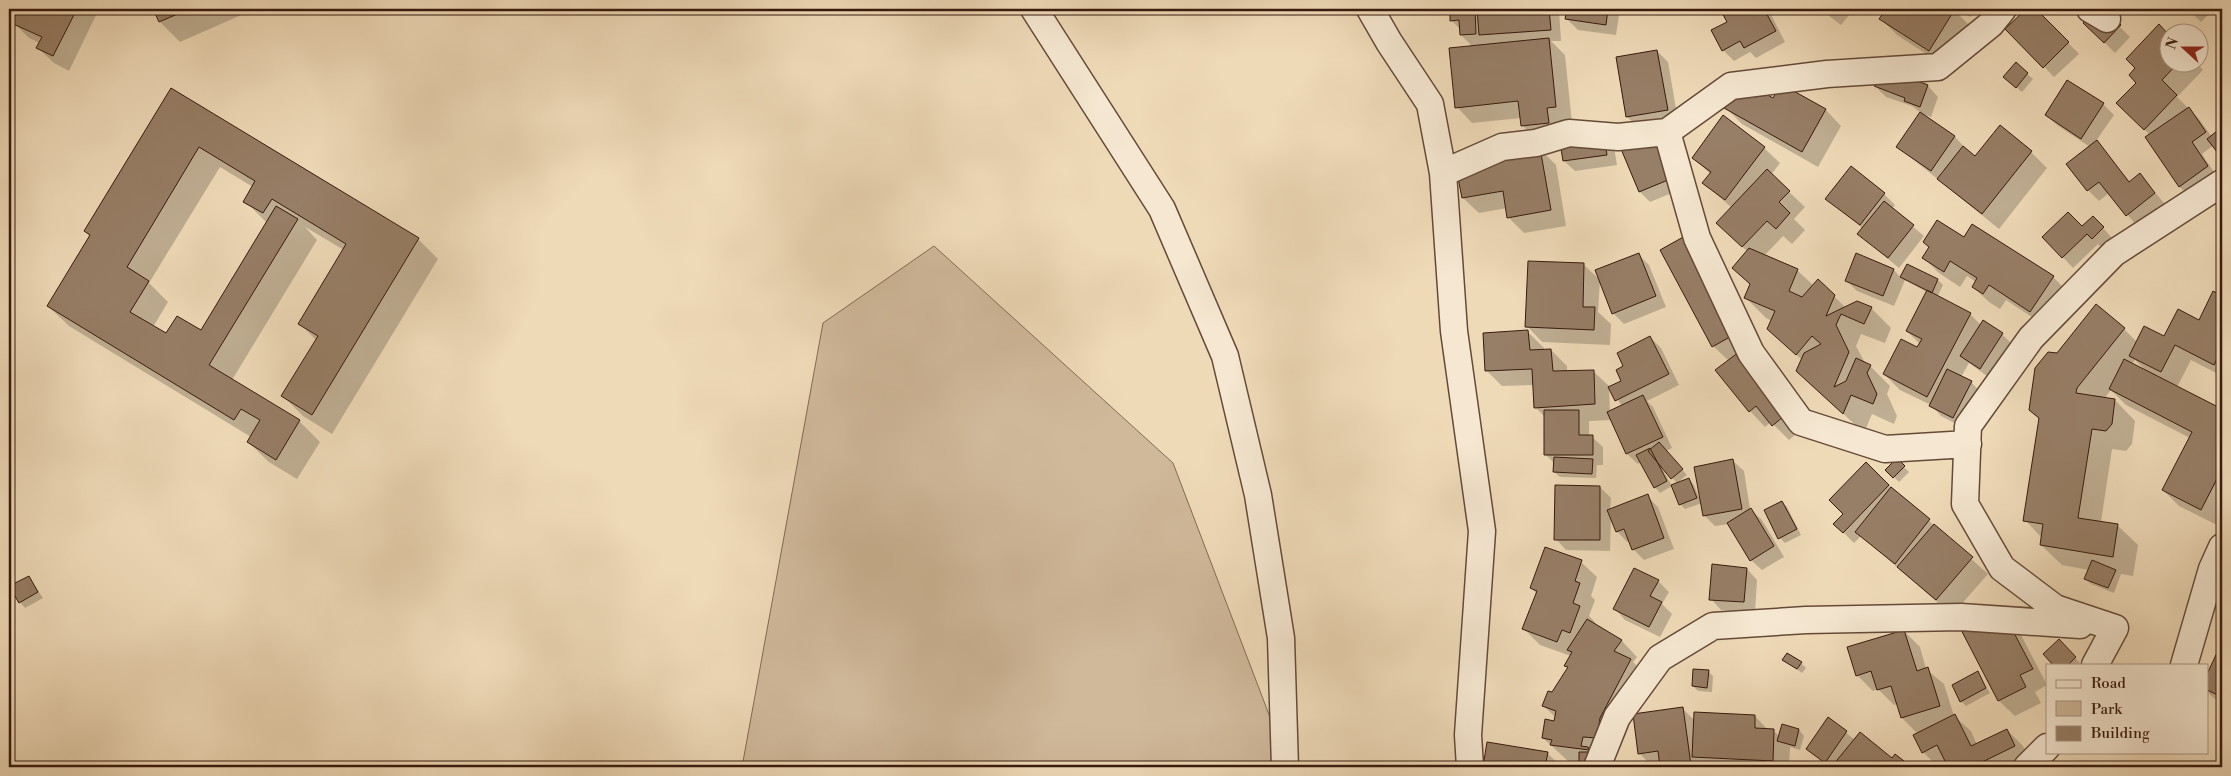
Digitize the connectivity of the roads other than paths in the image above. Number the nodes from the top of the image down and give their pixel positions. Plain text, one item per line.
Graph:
1 (1034, 9) edge
2 (1370, 9) edge
3 (2003, 9) edge
4 (1667, 132) junction
5 (1442, 173) junction
6 (2222, 183) edge
7 (1968, 444) junction
8 (2222, 546) edge
9 (2115, 628) junction
10 (2096, 664) edge
11 (2184, 664) edge
12 (2046, 748) edge
13 (1285, 767) edge
14 (1470, 767) edge
15 (1597, 767) edge
16 (2027, 767) edge

1 - 13 street
2 - 5 street
3 - 4 street
4 - 5 street
4 - 7 street
5 - 14 street
6 - 7 street
7 - 9 street
8 - 11 street
9 - 10 street
9 - 15 street
12 - 16 street

